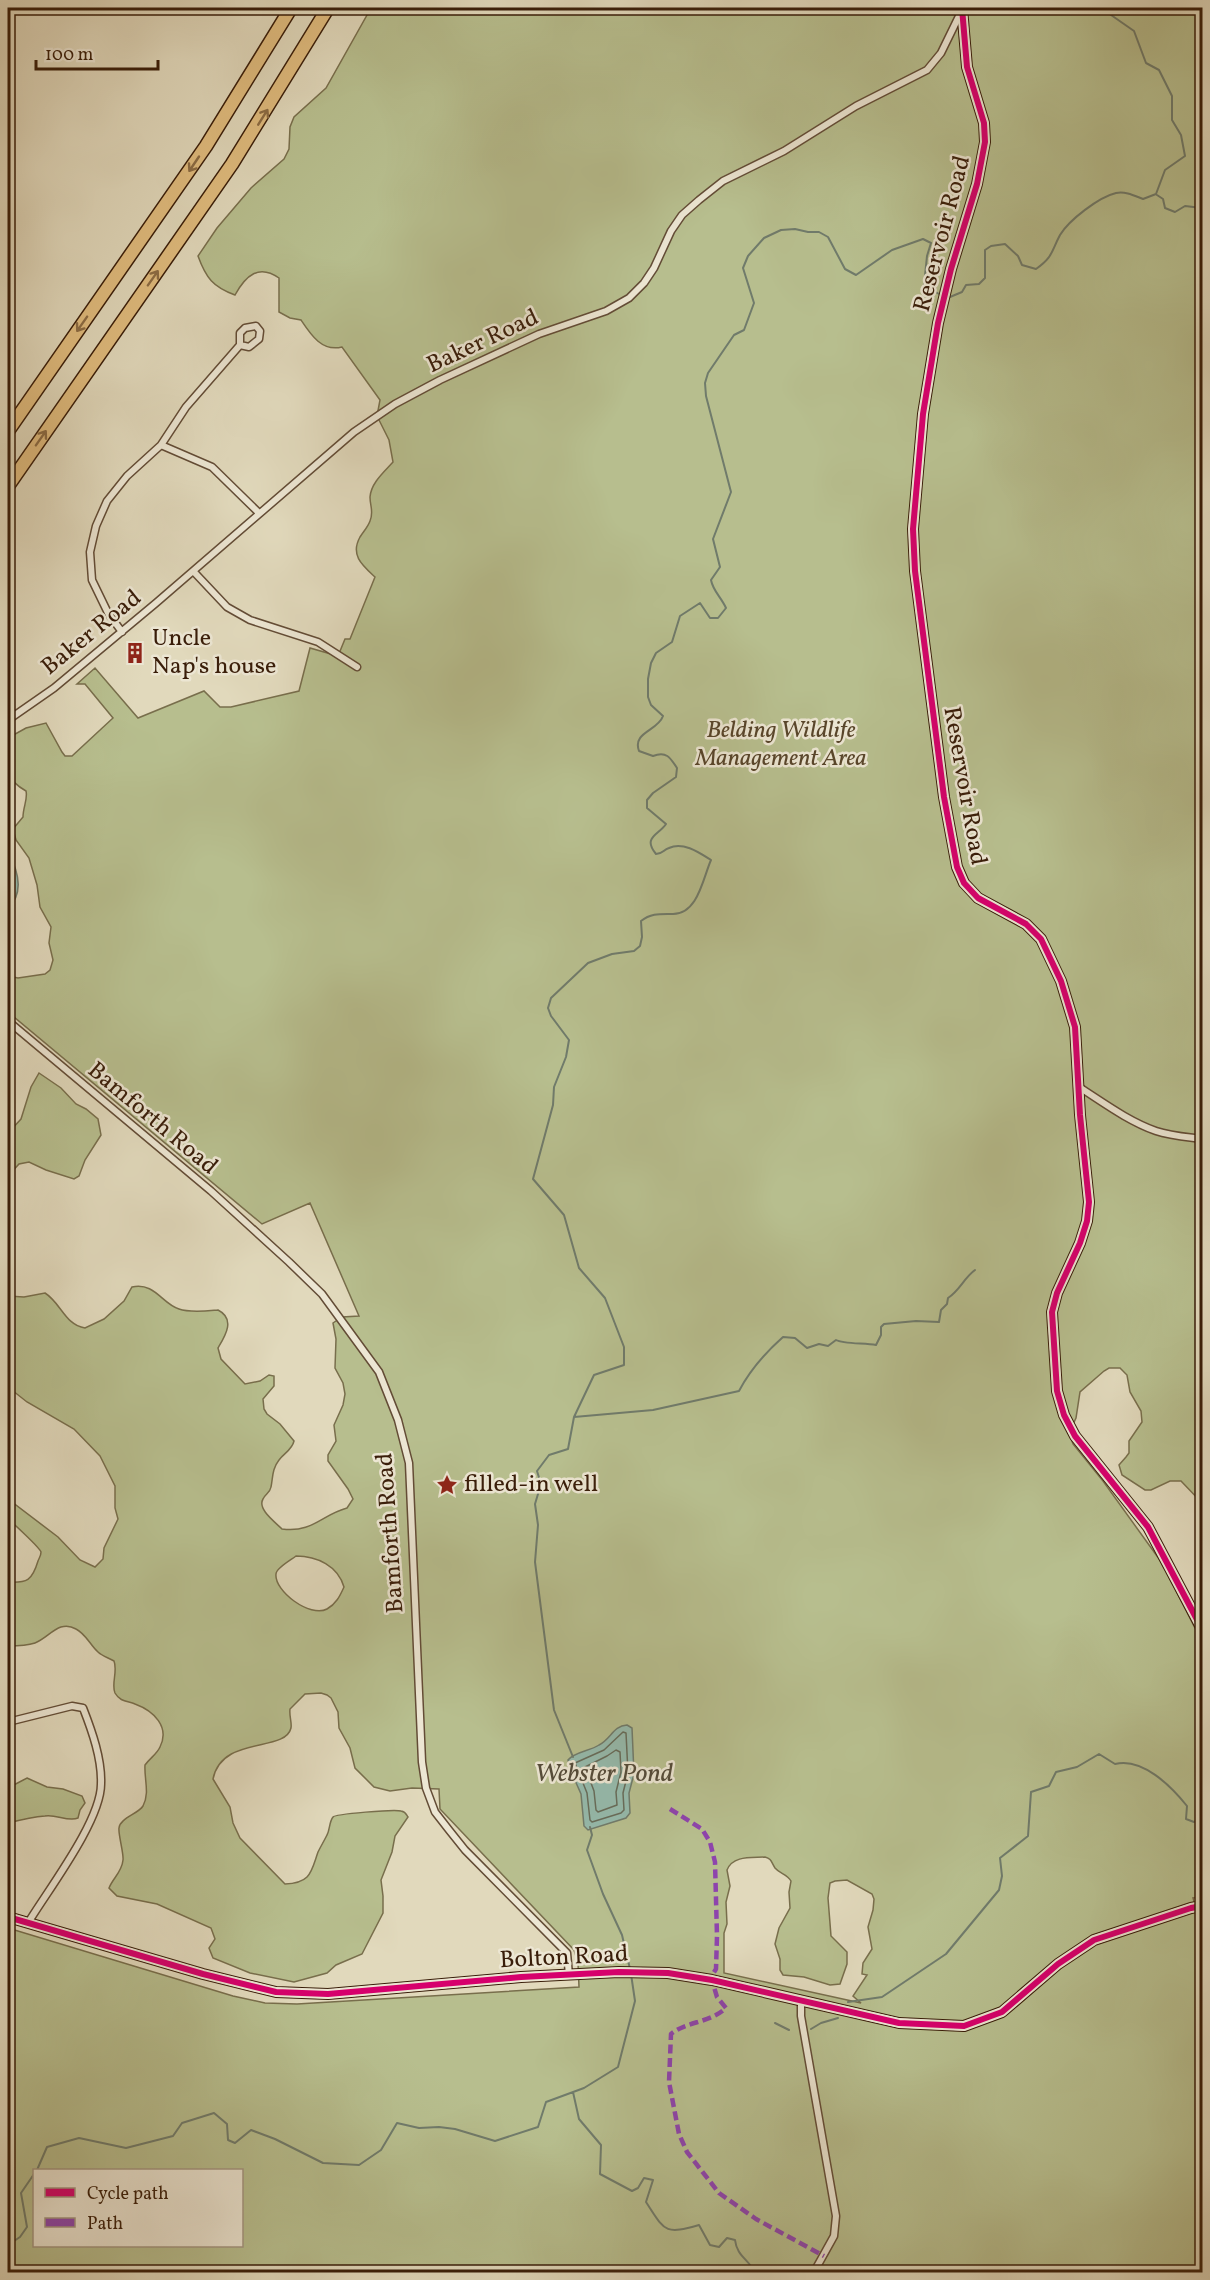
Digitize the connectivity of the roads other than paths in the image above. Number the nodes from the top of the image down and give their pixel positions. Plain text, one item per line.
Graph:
1 (291, 8) edge
2 (328, 8) edge
3 (962, 8) edge
4 (240, 345) dead end
5 (8, 431) edge
6 (161, 445) junction
7 (8, 486) edge
8 (259, 513) junction
9 (194, 572) junction
10 (122, 632) junction
11 (357, 667) dead end
12 (8, 720) edge
13 (8, 1021) edge
14 (1079, 1087) junction
15 (1203, 1139) edge
16 (1203, 1629) edge
17 (8, 1722) edge
18 (1203, 1906) edge
19 (8, 1917) edge
20 (28, 1923) junction
21 (569, 1975) junction
22 (801, 2001) junction
23 (814, 2272) edge

1 -> 5 highway
7 -> 2 highway
3 - 8 street, Baker Road
3 - 14 street, Reservoir Road
4 - 6 street
6 - 8 street
6 - 10 street
8 - 9 street, Baker Road
9 - 10 street, Baker Road
9 - 11 street
10 - 12 street, Baker Road
13 - 21 street, Bamforth Road
14 - 15 street
14 - 16 street, Reservoir Road
17 - 20 street
18 - 22 street, Bolton Road
19 - 20 street, Bolton Road
20 - 21 street, Bolton Road
21 - 22 street, Bolton Road
22 - 23 street

